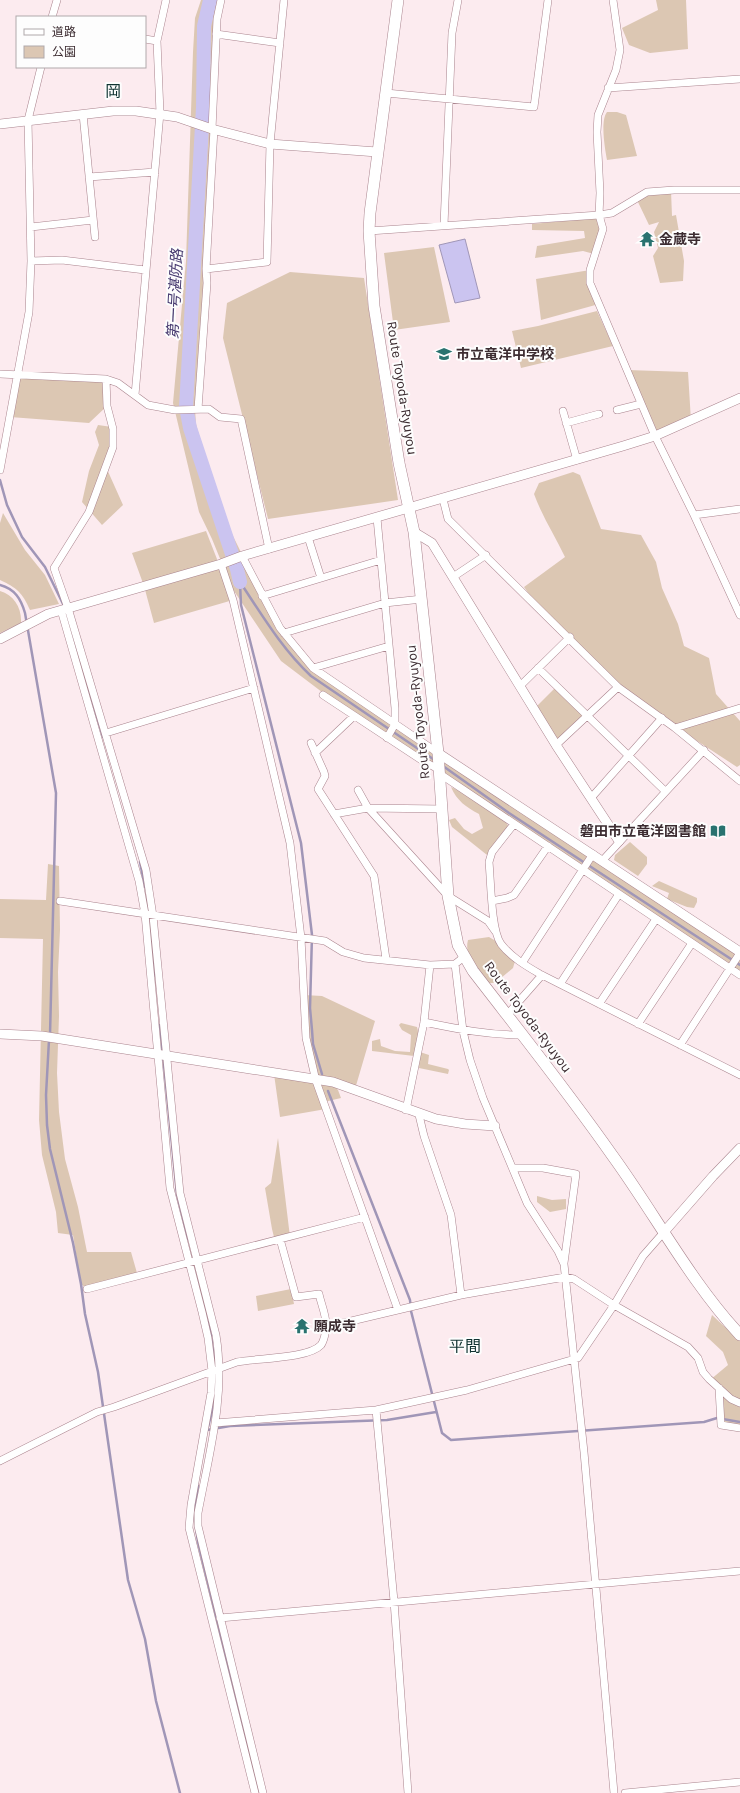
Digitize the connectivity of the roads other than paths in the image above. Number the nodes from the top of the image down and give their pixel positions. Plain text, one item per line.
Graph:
1 (56, 0) edge
2 (166, 0) edge
3 (221, 0) edge
4 (284, 0) edge
5 (398, 0) edge
6 (458, 0) edge
7 (548, 0) edge
8 (613, 0) edge
9 (52, 16) edge
10 (216, 34) junction
11 (146, 39) edge
12 (157, 42) junction
13 (280, 43) junction
14 (41, 68) edge
15 (740, 79) edge
16 (608, 88) junction
17 (386, 93) junction
18 (448, 99) junction
19 (160, 113) junction
20 (83, 114) junction
21 (28, 120) junction
22 (0, 124) edge
23 (213, 129) junction
24 (270, 144) junction
25 (377, 152) junction
26 (155, 172) junction
27 (89, 177) junction
28 (740, 190) edge
29 (599, 216) junction
30 (93, 220) junction
31 (444, 224) junction
32 (31, 227) junction
33 (369, 231) junction
34 (95, 237) dead end
35 (31, 261) junction
36 (206, 269) junction
37 (145, 270) junction
38 (0, 374) edge
39 (17, 375) junction
40 (106, 379) junction
41 (135, 395) junction
42 (740, 398) edge
43 (641, 404) junction
44 (196, 409) junction
45 (617, 410) dead end
46 (563, 411) dead end
47 (599, 414) dead end
48 (566, 423) junction
49 (655, 436) junction
50 (577, 460) junction
51 (0, 470) edge
52 (443, 499) junction
53 (410, 508) junction
54 (740, 509) edge
55 (694, 515) junction
56 (376, 518) junction
57 (414, 532) junction
58 (308, 537) junction
59 (269, 548) junction
60 (486, 555) junction
61 (242, 556) junction
62 (381, 560) junction
63 (221, 564) junction
64 (453, 577) junction
65 (321, 578) junction
66 (262, 596) junction
67 (422, 599) junction
68 (385, 604) junction
69 (64, 609) junction
70 (740, 615) edge
71 (284, 633) junction
72 (570, 637) junction
73 (0, 639) edge
74 (389, 646) junction
75 (313, 668) junction
76 (538, 668) junction
77 (520, 686) junction
78 (618, 687) junction
79 (254, 688) junction
80 (323, 695) dead end
81 (740, 708) edge
82 (354, 716) junction
83 (587, 716) junction
84 (662, 718) junction
85 (395, 724) junction
86 (675, 728) junction
87 (106, 733) junction
88 (387, 738) junction
89 (311, 743) dead end
90 (556, 745) junction
91 (704, 750) junction
92 (315, 753) junction
93 (438, 753) junction
94 (628, 756) junction
95 (440, 772) junction
96 (740, 781) edge
97 (358, 790) dead end
98 (666, 791) junction
99 (591, 798) junction
100 (368, 808) junction
101 (442, 809) junction
102 (334, 814) junction
103 (514, 824) junction
104 (619, 841) junction
105 (548, 846) junction
106 (593, 854) junction
107 (603, 860) junction
108 (582, 870) junction
109 (620, 894) junction
110 (448, 896) junction
111 (60, 901) dead end
112 (492, 901) junction
113 (145, 914) junction
114 (153, 916) junction
115 (656, 919) junction
116 (495, 931) junction
117 (301, 938) junction
118 (692, 943) junction
119 (740, 953) edge
120 (386, 959) junction
121 (460, 960) junction
122 (522, 963) junction
123 (430, 965) junction
124 (729, 968) junction
125 (542, 975) junction
126 (740, 975) edge
127 (560, 984) junction
128 (599, 1004) junction
129 (507, 1015) junction
130 (424, 1022) junction
131 (638, 1024) junction
132 (463, 1031) junction
133 (0, 1034) edge
134 (522, 1035) junction
135 (680, 1045) junction
136 (162, 1056) junction
137 (740, 1076) edge
138 (316, 1080) junction
139 (406, 1110) junction
140 (419, 1115) junction
141 (495, 1126) junction
142 (740, 1148) edge
143 (513, 1168) junction
144 (365, 1217) junction
145 (664, 1232) junction
146 (280, 1239) junction
147 (198, 1261) junction
148 (189, 1263) junction
149 (564, 1264) junction
150 (565, 1277) junction
151 (87, 1289) dead end
152 (461, 1295) junction
153 (614, 1305) junction
154 (398, 1310) junction
155 (326, 1327) junction
156 (740, 1335) edge
157 (574, 1360) junction
158 (220, 1368) junction
159 (212, 1371) junction
160 (719, 1388) junction
161 (740, 1403) edge
162 (376, 1410) junction
163 (215, 1423) junction
164 (740, 1428) edge
165 (0, 1461) edge
166 (740, 1571) edge
167 (594, 1583) junction
168 (394, 1601) junction
169 (220, 1618) junction
170 (740, 1782) edge
171 (255, 1793) edge
172 (263, 1793) edge
173 (408, 1793) edge
174 (614, 1793) edge
175 (625, 1793) edge

1 - 9 street
2 - 12 street
3 - 10 street
4 - 13 street
5 - 17 main road, Route Toyoda-Ryuyou
6 - 18 street
7 - 18 street
8 - 16 street
10 - 13 street
10 - 23 street
11 - 12 street
12 - 19 street
13 - 24 street
14 - 21 street
15 - 16 street
16 - 29 street
17 - 18 street
17 - 25 main road, Route Toyoda-Ryuyou
18 - 31 street
19 - 20 street
19 - 23 street
19 - 26 street
20 - 21 street
20 - 27 street
21 - 22 street
21 - 32 street
23 - 24 street
23 - 36 street
24 - 25 street
24 - 36 street
25 - 33 main road, Route Toyoda-Ryuyou
26 - 27 street
26 - 37 street
27 - 30 street
28 - 29 street
29 - 31 street
29 - 43 street
30 - 32 street
30 - 34 street
31 - 33 street
32 - 35 street
33 - 53 main road, Route Toyoda-Ryuyou
35 - 37 street
35 - 39 street
36 - 44 street
37 - 41 street
38 - 39 street
39 - 40 street
39 - 51 street
40 - 41 street
40 - 69 street
41 - 44 street
42 - 49 street
43 - 45 street
43 - 49 street
44 - 59 street
46 - 48 street
47 - 48 street
48 - 50 street
49 - 50 street
49 - 55 street
50 - 52 street
52 - 53 street
52 - 60 street
53 - 56 street
53 - 57 main road, Route Toyoda-Ryuyou
54 - 55 street
55 - 70 street
56 - 58 street
56 - 62 street
57 - 64 street
57 - 67 main road, Route Toyoda-Ryuyou
58 - 59 street
58 - 65 street
59 - 61 street
60 - 64 street
60 - 72 street
61 - 63 street
61 - 66 street
62 - 65 street
62 - 68 street
63 - 69 street
63 - 79 street
64 - 77 street
65 - 66 street
66 - 71 street
67 - 68 street
67 - 93 main road, Route Toyoda-Ryuyou
68 - 71 street
68 - 74 street
69 - 73 street
69 - 87 street
69 - 113 street
71 - 75 street
72 - 76 street
72 - 78 street
74 - 75 street
74 - 85 street
75 - 85 street
76 - 77 street
76 - 83 street
77 - 90 street
78 - 83 street
78 - 84 street
79 - 87 street
79 - 117 street
80 - 82 street
81 - 86 street
82 - 88 street
82 - 92 street
83 - 90 street
83 - 94 street
84 - 86 street
84 - 94 street
85 - 88 street
85 - 93 street
86 - 91 street
87 - 114 street
88 - 95 street
89 - 92 street
90 - 99 street
91 - 96 street
91 - 98 street
92 - 102 street
93 - 95 main road, Route Toyoda-Ryuyou
93 - 106 street
94 - 98 street
94 - 99 street
95 - 101 main road, Route Toyoda-Ryuyou
95 - 103 street
97 - 100 street
98 - 104 street
99 - 104 street
100 - 101 street
100 - 102 street
100 - 110 street
101 - 110 main road, Route Toyoda-Ryuyou
102 - 120 street
103 - 105 street
103 - 112 street
104 - 107 street
105 - 108 street
105 - 112 street
106 - 107 street
106 - 108 street
107 - 119 street
108 - 109 street
108 - 122 street
109 - 115 street
109 - 127 street
110 - 116 street
110 - 121 main road, Route Toyoda-Ryuyou
111 - 113 street
112 - 116 street
113 - 114 street
113 - 136 street
114 - 117 street
114 - 136 street
115 - 118 street
115 - 128 street
116 - 122 street
117 - 120 street
117 - 138 street
118 - 124 street
118 - 131 street
119 - 124 street
120 - 123 street
121 - 123 street
121 - 129 main road, Route Toyoda-Ryuyou
121 - 132 street
122 - 125 street
123 - 130 street
124 - 126 street
124 - 135 street
125 - 127 street
125 - 129 street
127 - 128 street
128 - 131 street
129 - 134 main road, Route Toyoda-Ryuyou
130 - 132 street
130 - 139 street
131 - 135 street
132 - 134 street
132 - 141 street
133 - 136 street
134 - 145 main road, Route Toyoda-Ryuyou
135 - 137 street
136 - 138 street
136 - 147 street
136 - 148 street
138 - 139 street
138 - 144 street
139 - 140 street
140 - 141 street
140 - 152 street
141 - 143 street
142 - 145 street
143 - 149 street
143 - 149 street
144 - 146 street
144 - 154 street
145 - 153 street
145 - 156 main road, Route Toyoda-Ryuyou
146 - 147 street
146 - 155 street
147 - 148 street
147 - 158 street
148 - 151 street
148 - 159 street
149 - 150 street
150 - 152 street
150 - 153 street
150 - 157 street
152 - 154 street
153 - 157 street
153 - 160 street
154 - 155 street
155 - 158 street
157 - 162 street
157 - 167 street
158 - 159 street
158 - 163 street
159 - 165 street
159 - 171 street
160 - 161 street
160 - 164 street
162 - 163 street
162 - 168 street
163 - 169 street
166 - 167 street
167 - 168 street
167 - 174 street
168 - 169 street
168 - 173 street
169 - 172 street
170 - 175 street

